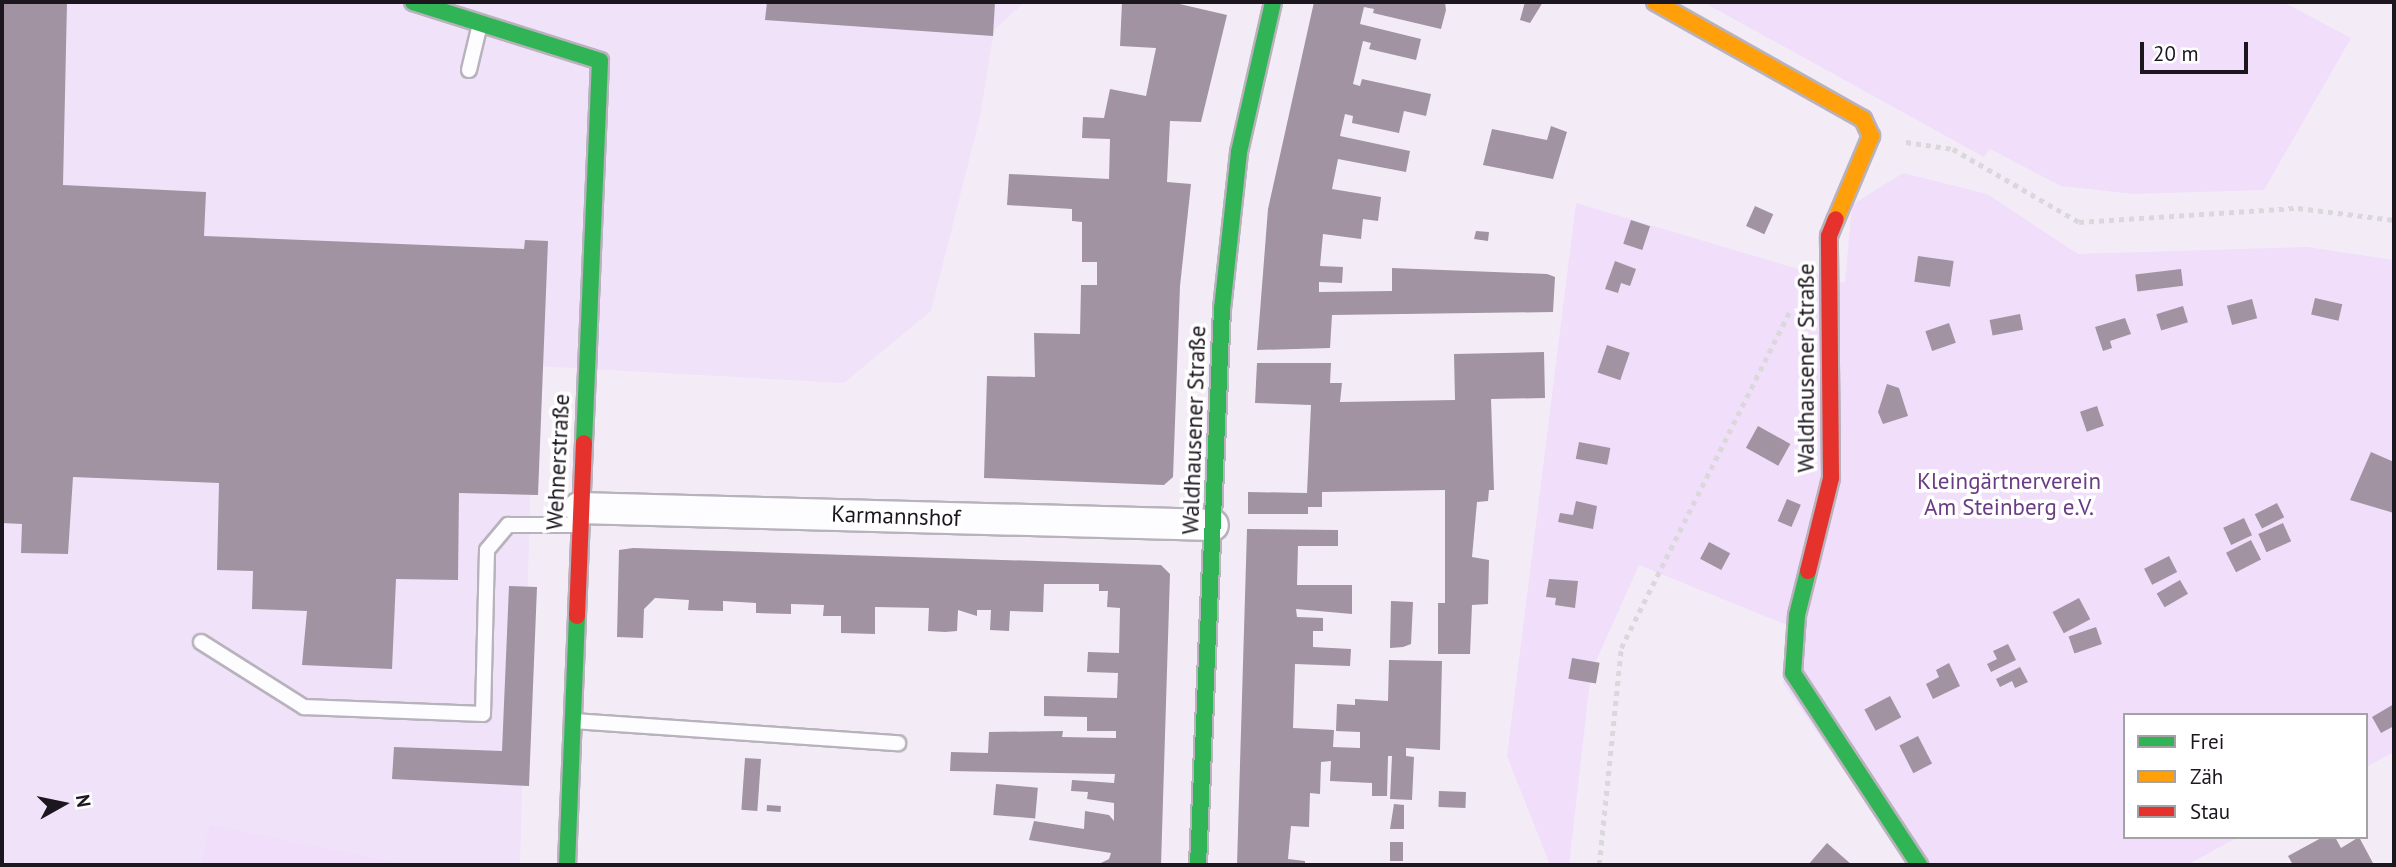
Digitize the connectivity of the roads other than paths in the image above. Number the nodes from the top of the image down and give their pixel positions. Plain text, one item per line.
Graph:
1 (413, 2) edge
2 (1273, 2) edge
3 (1655, 2) edge
4 (480, 23) junction
5 (469, 70) dead end
6 (578, 517) junction
7 (1213, 525) junction
8 (201, 642) dead end
9 (572, 721) junction
10 (898, 743) dead end
11 (567, 865) edge
12 (1198, 865) edge
13 (1919, 865) edge

1 - 4 street
2 - 7 street, Waldhausener Straße
3 - 13 street, Waldhausener Straße
4 - 5 lane
4 - 6 street, Wehnerstraße
6 - 7 street, Karmannshof
6 - 8 lane
6 - 9 street, Wehnerstraße
7 - 12 street, Waldhausener Straße
9 - 10 lane
9 - 11 street, Wehnerstraße

